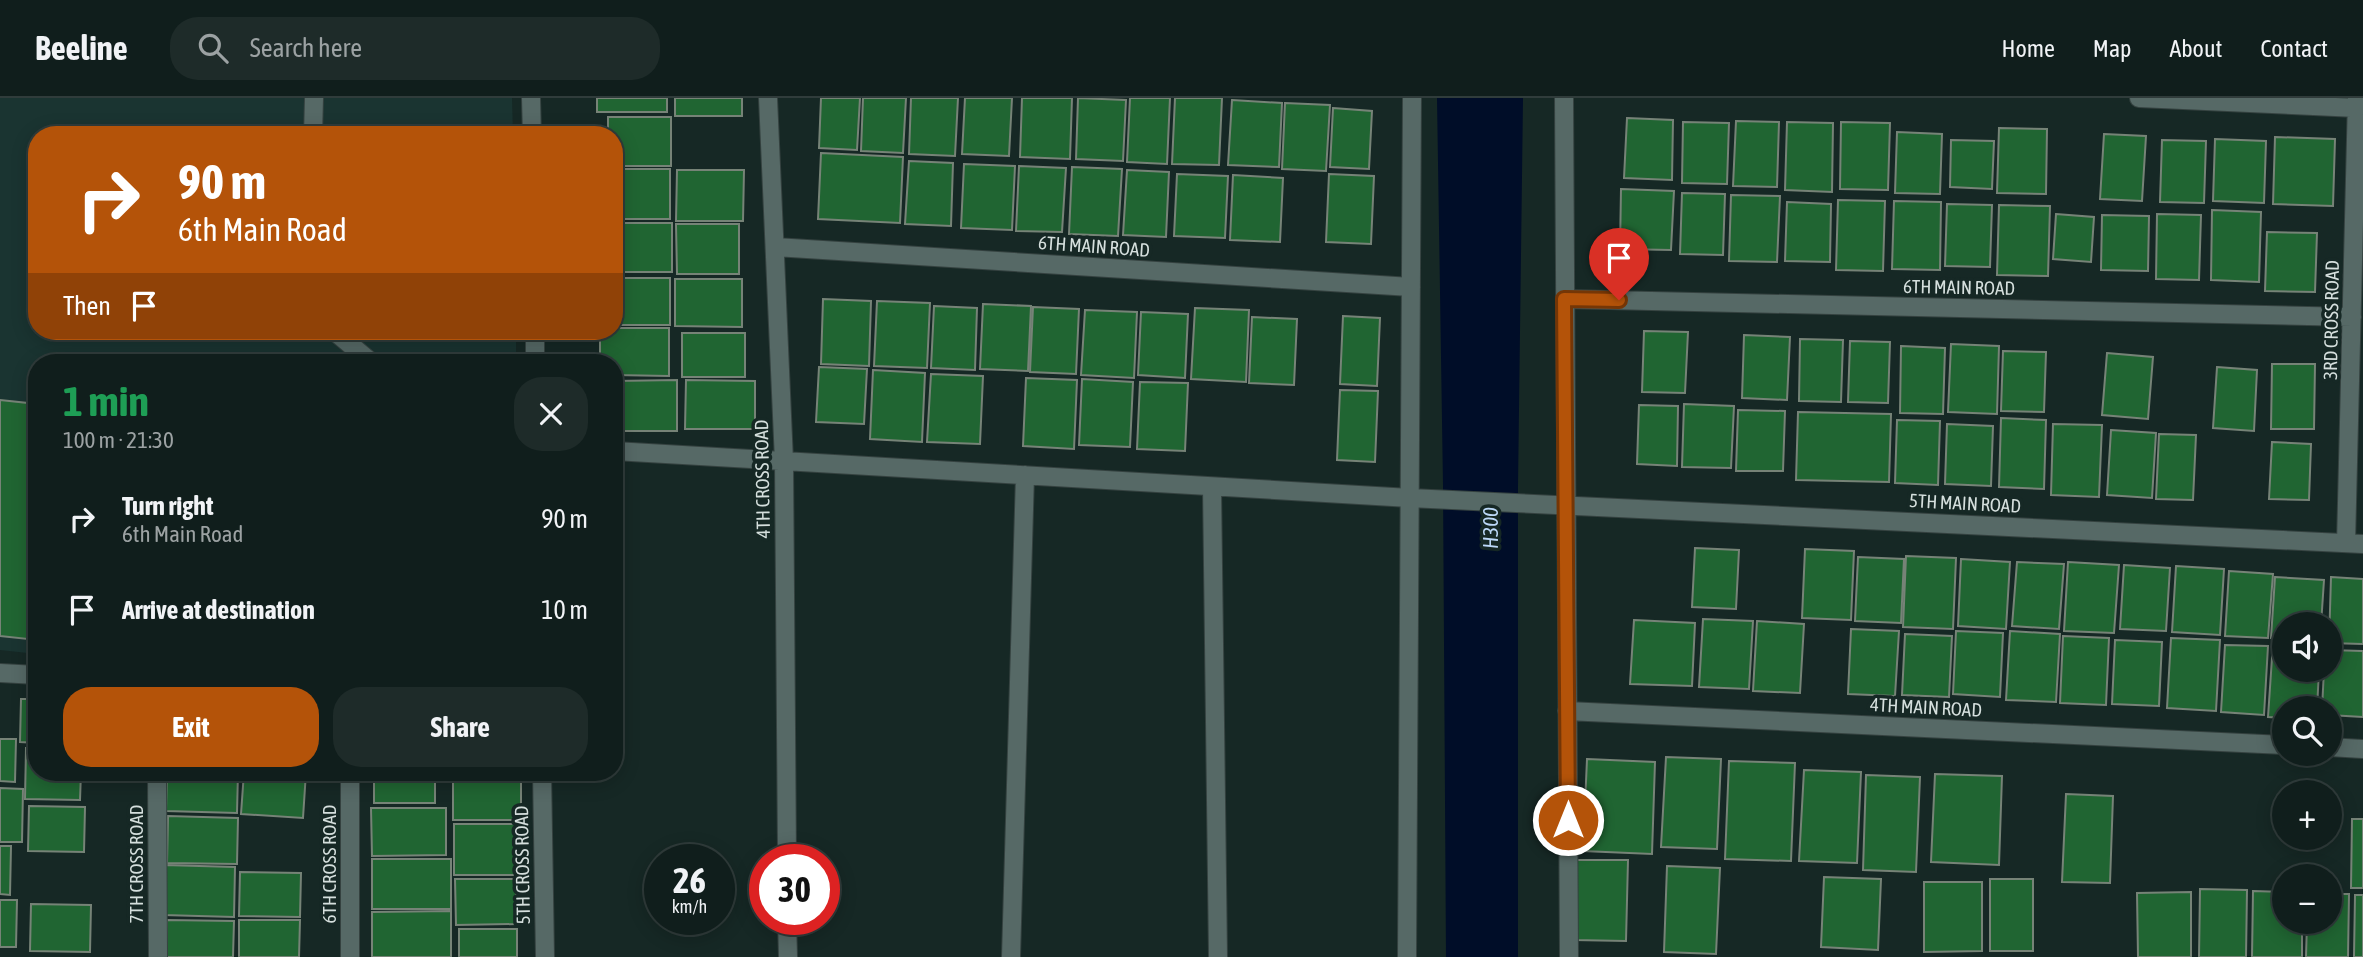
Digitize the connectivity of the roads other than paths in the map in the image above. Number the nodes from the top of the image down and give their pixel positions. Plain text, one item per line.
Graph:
1 (314, 98) edge
2 (531, 98) edge
3 (768, 98) edge
4 (1412, 98) edge
5 (1564, 98) edge
6 (2139, 98) edge
7 (2357, 103) edge
8 (313, 126) edge
9 (532, 126) edge
10 (775, 247) junction
11 (1411, 287) junction
12 (1564, 299) junction
13 (2352, 317) junction
14 (344, 340) edge
15 (358, 354) edge
16 (623, 452) edge
17 (784, 461) junction
18 (1025, 475) junction
19 (1212, 487) junction
20 (1410, 498) junction
21 (1566, 505) junction
22 (2355, 543) edge
23 (0, 673) edge
24 (28, 675) edge
25 (1567, 711) junction
26 (2272, 744) edge
27 (2342, 748) edge
28 (2363, 749) edge
29 (157, 781) edge
30 (350, 781) edge
31 (542, 781) edge
32 (787, 844) edge
33 (788, 935) edge
34 (158, 957) edge
35 (350, 957) edge
36 (545, 957) edge
37 (788, 957) edge
38 (1011, 957) edge
39 (1218, 957) edge
40 (1407, 957) edge
41 (1569, 957) edge

1 - 8 street
2 - 9 street
3 - 10 street, 4TH CROSS ROAD
4 - 11 street
5 - 12 street
6 - 7 street
7 - 13 street, 3RD CROSS ROAD
10 - 11 street, 6TH MAIN ROAD
10 - 17 street, 4TH CROSS ROAD
11 - 20 street
12 - 13 street, 6TH MAIN ROAD
12 - 21 street
13 - 22 street, 3RD CROSS ROAD
14 - 15 street
16 - 17 street, 5TH MAIN ROAD
17 - 18 street, 5TH MAIN ROAD
17 - 32 street, 4TH CROSS ROAD
18 - 19 street, 5TH MAIN ROAD
18 - 38 street
19 - 20 street, 5TH MAIN ROAD
19 - 39 street
20 - 21 street, 5TH MAIN ROAD
20 - 40 street
21 - 22 street, 5TH MAIN ROAD
21 - 25 street
23 - 24 street
25 - 26 street, 4TH MAIN ROAD
25 - 41 street
27 - 28 street
29 - 34 street, 7TH CROSS ROAD
30 - 35 street, 6TH CROSS ROAD
31 - 36 street, 5TH CROSS ROAD
33 - 37 street

